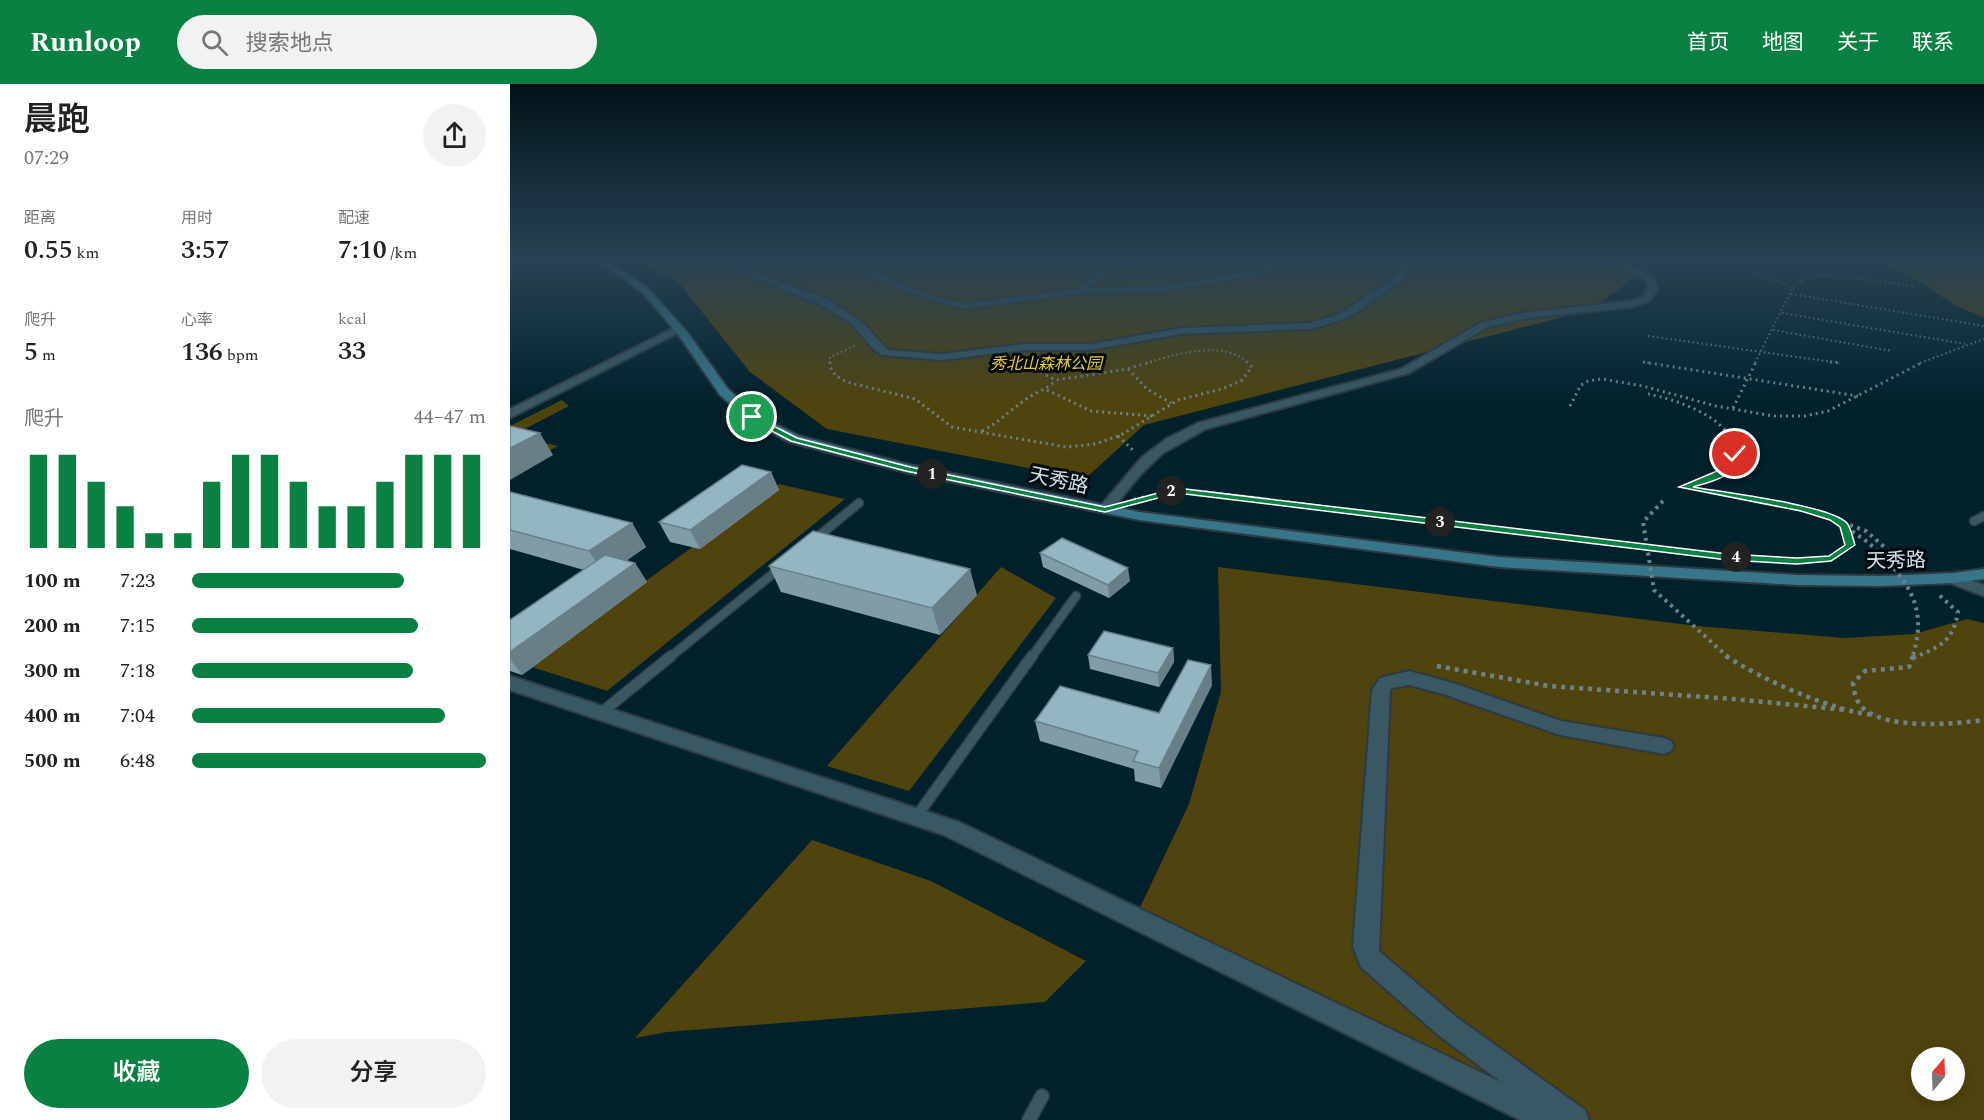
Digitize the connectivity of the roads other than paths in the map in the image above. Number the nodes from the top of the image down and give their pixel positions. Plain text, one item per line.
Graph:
1 (659, 306) edge
2 (830, 306) edge
3 (1358, 306) edge
4 (1603, 306) edge
5 (678, 329) junction
6 (510, 414) edge
7 (859, 503) dead end
8 (1105, 509) junction
9 (1984, 516) edge
10 (1974, 521) dead end
11 (804, 548) edge
12 (785, 563) edge
13 (1984, 574) edge
14 (1953, 578) junction
15 (1984, 591) edge
16 (1076, 596) dead end
17 (510, 683) edge
18 (601, 713) junction
19 (1664, 746) dead end
20 (916, 817) junction
21 (1042, 1096) dead end
22 (1029, 1120) edge
23 (1550, 1120) edge
24 (1575, 1120) edge

1 - 5 main road, 天秀路
2 - 3 street
4 - 8 street
5 - 6 street
5 - 8 main road, 天秀路
7 - 11 lane
8 - 14 main road, 天秀路
9 - 10 lane
12 - 18 lane
13 - 14 main road, 天秀路
14 - 15 street
16 - 20 lane
17 - 18 street
18 - 20 street
19 - 24 street
20 - 23 street
21 - 22 lane

